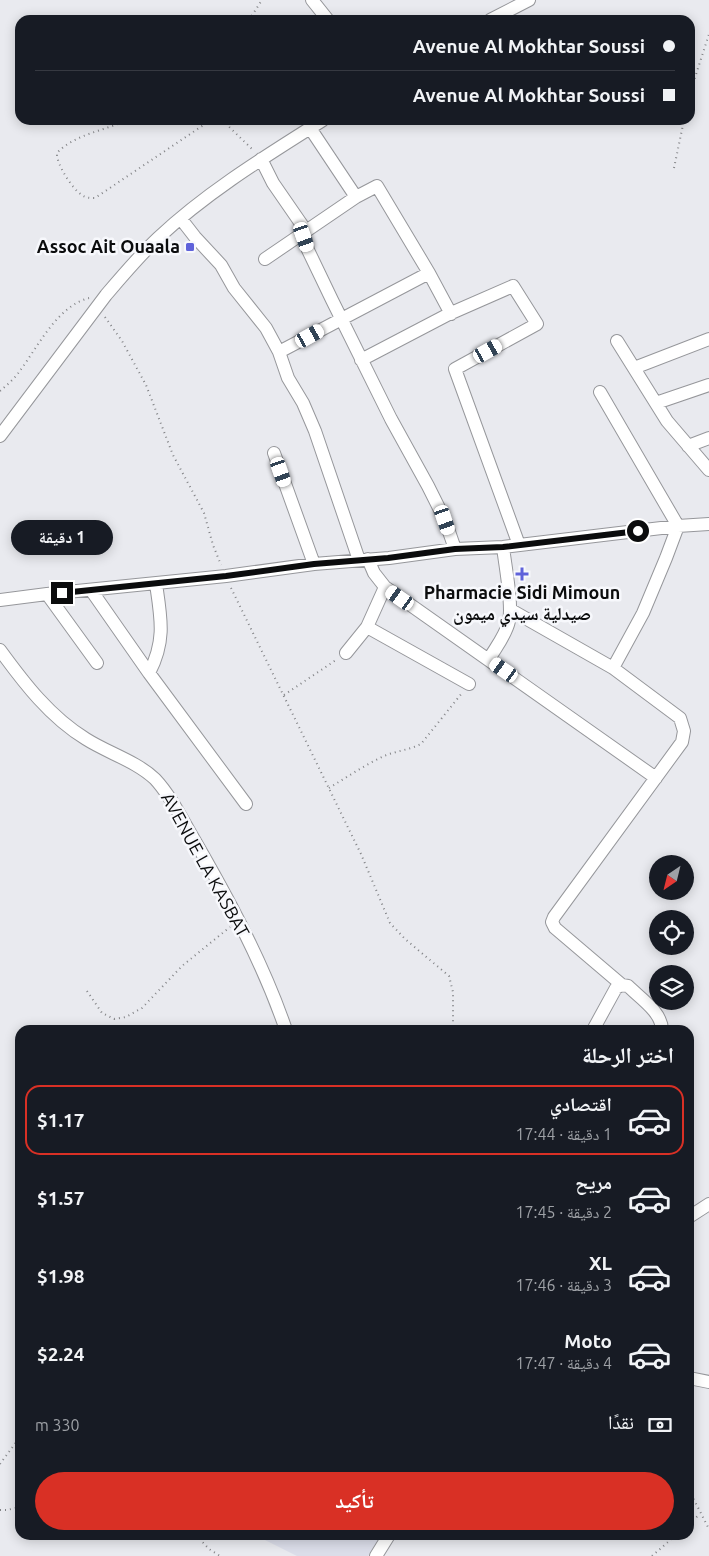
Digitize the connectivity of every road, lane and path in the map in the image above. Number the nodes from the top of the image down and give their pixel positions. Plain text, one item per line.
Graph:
1 (262, 0) edge
2 (312, 0) edge
3 (529, 0) edge
4 (252, 15) edge
5 (324, 15) edge
6 (500, 15) edge
7 (709, 34) edge
8 (695, 77) edge
9 (114, 125) edge
10 (203, 125) edge
11 (227, 125) edge
12 (315, 125) edge
13 (683, 125) edge
14 (310, 128) junction
15 (261, 159) junction
16 (674, 168) dead end
17 (356, 197) junction
18 (181, 219) junction
19 (303, 233) junction
20 (266, 259) dead end
21 (429, 272) junction
22 (106, 295) junction
23 (97, 307) junction
24 (451, 314) junction
25 (341, 319) junction
26 (709, 338) edge
27 (617, 341) dead end
28 (279, 352) junction
29 (361, 360) junction
30 (634, 368) junction
31 (709, 384) edge
32 (0, 391) edge
33 (600, 392) dead end
34 (656, 403) junction
35 (0, 436) edge
36 (709, 438) edge
37 (688, 446) junction
38 (274, 453) dead end
39 (709, 470) edge
40 (709, 524) edge
41 (678, 526) junction
42 (519, 545) junction
43 (503, 547) junction
44 (455, 549) junction
45 (363, 560) junction
46 (314, 564) junction
47 (226, 576) junction
48 (156, 584) junction
49 (385, 587) junction
50 (91, 590) junction
51 (47, 594) junction
52 (0, 600) edge
53 (511, 610) junction
54 (367, 627) junction
55 (0, 650) edge
56 (346, 653) joint
57 (489, 659) junction
58 (96, 663) dead end
59 (613, 668) junction
60 (149, 673) junction
61 (469, 684) joint
62 (284, 695) junction
63 (656, 778) junction
64 (329, 788) junction
65 (246, 804) dead end
66 (237, 921) junction
67 (622, 985) junction
68 (87, 991) dead end
69 (284, 1025) edge
70 (453, 1025) edge
71 (596, 1025) edge
72 (662, 1025) edge
73 (709, 1204) edge
74 (694, 1214) edge
75 (694, 1379) edge
76 (709, 1382) edge
77 (15, 1444) edge
78 (0, 1464) edge
79 (694, 1501) edge
80 (15, 1508) edge
81 (0, 1510) edge
82 (700, 1514) junction
83 (694, 1519) edge
84 (709, 1529) edge
85 (201, 1540) edge
86 (386, 1540) edge
87 (670, 1540) edge
88 (220, 1556) edge
89 (376, 1556) edge
90 (652, 1556) edge

1 - 4 path
2 - 5 street
3 - 6 street
7 - 8 path
9 - 10 path
11 - 15 path
12 - 14 street
13 - 16 path
14 - 15 street
14 - 17 street
15 - 18 street
15 - 19 street
17 - 19 street
17 - 21 street
18 - 22 street
18 - 28 street
19 - 20 street
19 - 25 street
21 - 24 street
21 - 25 street
22 - 23 street
22 - 32 path
23 - 35 street
23 - 47 path
24 - 29 street
24 - 42 street
25 - 28 street
25 - 29 street
26 - 30 street
27 - 30 street
28 - 45 street
29 - 44 street
30 - 34 street
31 - 34 street
33 - 41 street
34 - 37 street
36 - 37 street
37 - 39 street
38 - 46 street
40 - 41 street
41 - 42 street
41 - 59 street
42 - 43 street
43 - 44 street
43 - 53 street
44 - 45 street
45 - 46 street
45 - 49 street
46 - 47 street
47 - 48 street
47 - 62 path
48 - 50 street
48 - 60 street
49 - 54 street
49 - 57 street
50 - 51 street
50 - 60 street
51 - 52 street
51 - 58 street
53 - 57 street
53 - 59 street
54 - 56 street
54 - 61 street
55 - 66 street, AVENUE LA KASBAT
56 - 62 path
57 - 63 street
59 - 63 street
60 - 65 street
61 - 64 path
62 - 64 path
63 - 67 street
64 - 70 path
66 - 68 path
66 - 69 street, AVENUE LA KASBAT
67 - 71 street
67 - 72 street
73 - 74 street
75 - 76 street
77 - 78 path
79 - 82 path
80 - 81 path
82 - 83 path
82 - 84 path
85 - 88 path
86 - 89 street
87 - 90 path

